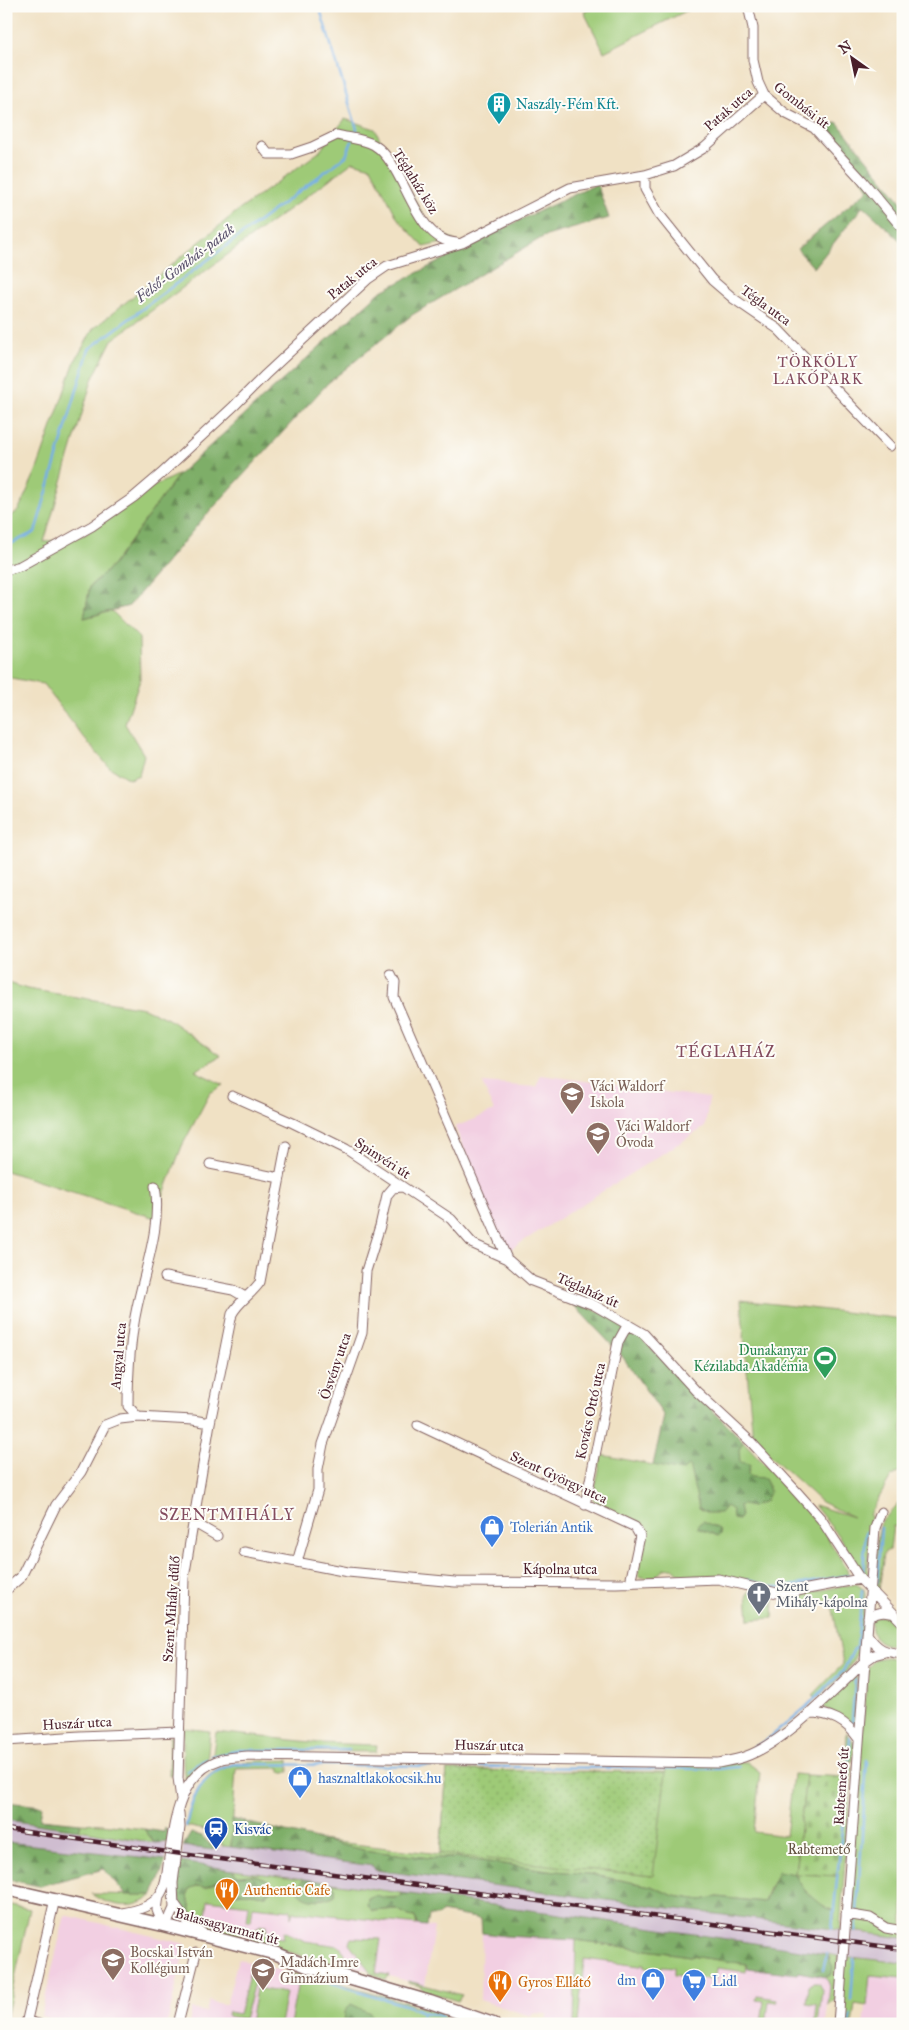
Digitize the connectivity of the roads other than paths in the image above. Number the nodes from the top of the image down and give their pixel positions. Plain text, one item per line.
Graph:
1 (748, 6) edge
2 (764, 95) junction
3 (262, 146) dead end
4 (645, 175) junction
5 (903, 229) edge
6 (462, 243) junction
7 (890, 446) dead end
8 (6, 570) edge
9 (391, 975) dead end
10 (232, 1096) dead end
11 (286, 1146) dead end
12 (210, 1164) dead end
13 (280, 1178) junction
14 (155, 1186) dead end
15 (402, 1187) junction
16 (507, 1259) junction
17 (165, 1277) dead end
18 (245, 1297) junction
19 (628, 1324) junction
20 (138, 1418) junction
21 (210, 1423) junction
22 (418, 1425) dead end
23 (585, 1505) junction
24 (880, 1512) dead end
25 (193, 1522) junction
26 (217, 1536) dead end
27 (244, 1552) dead end
28 (297, 1562) junction
29 (860, 1579) junction
30 (630, 1583) junction
31 (6, 1590) edge
32 (870, 1590) junction
33 (895, 1614) junction
34 (868, 1617) junction
35 (903, 1623) edge
36 (866, 1634) junction
37 (885, 1652) junction
38 (903, 1654) edge
39 (864, 1662) junction
40 (809, 1713) junction
41 (179, 1732) junction
42 (859, 1738) junction
43 (6, 1741) edge
44 (180, 1804) junction
45 (6, 1889) edge
46 (159, 1896) junction
47 (54, 1899) junction
48 (174, 1903) junction
49 (116, 1914) junction
50 (846, 1914) junction
51 (162, 1925) junction
52 (903, 1931) edge
53 (207, 1936) junction
54 (196, 1953) dead end
55 (27, 2022) edge
56 (39, 2024) edge
57 (178, 2024) edge
58 (493, 2024) edge
59 (838, 2024) edge

1 - 2 street, Gombási út
2 - 4 street, Patak utca
2 - 5 street, Gombási út
3 - 6 street, Téglaház köz
4 - 6 street, Patak utca
4 - 7 street, Tégla utca
6 - 8 street, Patak utca
9 - 16 street, Téglaház út
10 - 15 street, Spinyéri út
11 - 13 street, Szent Mihály dűlő
12 - 13 street
13 - 18 street, Szent Mihály dűlő
14 - 20 street, Angyal utca
15 - 16 street, Spinyéri út
15 - 28 street, Ösvény utca
16 - 19 street, Téglaház út
17 - 18 street
18 - 21 street, Szent Mihály dűlő
19 - 23 street, Kovács Ottó utca
19 - 29 street, Téglaház út
20 - 21 street
20 - 31 street
21 - 25 street, Szent Mihály dűlő
22 - 23 street, Szent György utca
23 - 30 street, Szent György utca
24 - 32 street, Rabtemető út
25 - 26 street
25 - 41 street, Szent Mihály dűlő
27 - 28 street, Kápolna utca
28 - 30 street, Kápolna utca
29 - 30 street, Kápolna utca
29 - 32 street
32 - 33 street
32 - 34 street, Rabtemető út
33 - 34 street
33 - 35 street
34 - 36 street, Rabtemető út
36 - 37 street
36 - 39 street, Rabtemető út
37 - 38 street
37 - 39 street, Huszár utca
39 - 40 street, Huszár utca
39 - 42 street, Rabtemető út
40 - 42 street
40 - 44 street, Huszár utca
41 - 43 street, Huszár utca
41 - 44 street, Szent Mihály dűlő
42 - 50 street, Rabtemető út
44 - 46 street, Huszár utca
44 - 48 street
45 - 47 main road, Balassagyarmati út
46 - 49 street
46 - 51 street, Huszár utca
47 - 49 main road, Balassagyarmati út
47 - 55 street
48 - 51 street
48 - 53 street
49 - 51 main road, Balassagyarmati út
50 - 52 street
50 - 59 street, Rabtemető út
51 - 53 main road, Balassagyarmati út
53 - 58 main road, Balassagyarmati út
54 - 57 street
55 - 56 street

